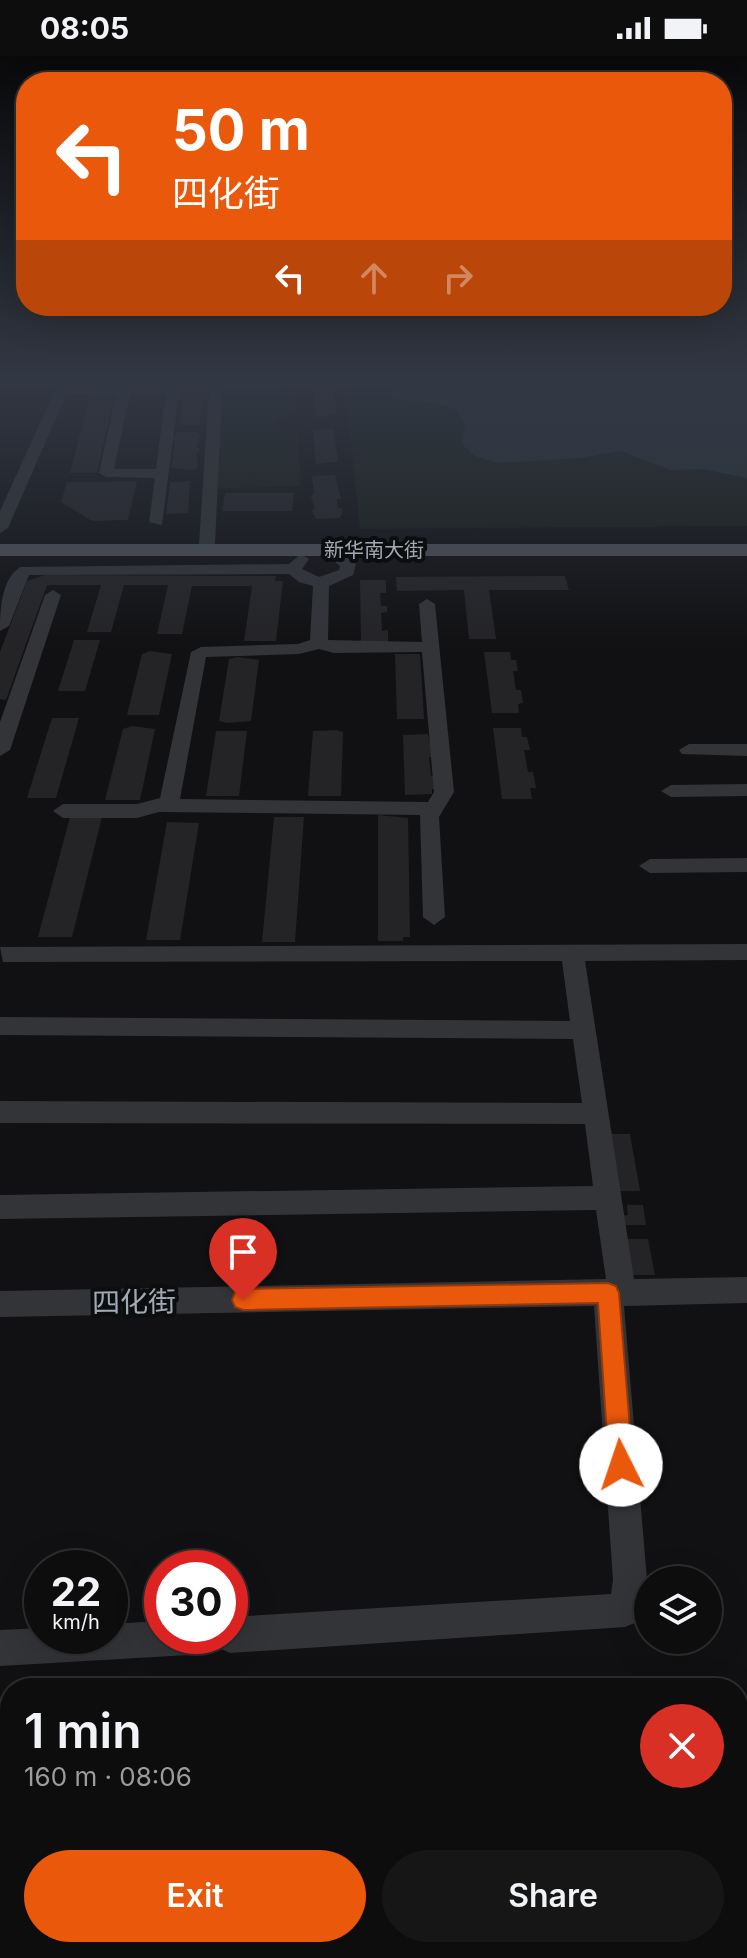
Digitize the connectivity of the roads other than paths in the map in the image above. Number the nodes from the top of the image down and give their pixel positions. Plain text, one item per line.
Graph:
1 (27, 468) edge
2 (107, 468) edge
3 (164, 468) edge
4 (211, 468) edge
5 (163, 474) junction
6 (157, 522) dead end
7 (0, 528) edge
8 (747, 543) edge
9 (0, 544) edge
10 (207, 544) junction
11 (0, 550) edge
12 (320, 550) junction
13 (747, 550) edge
14 (294, 569) junction
15 (321, 582) junction
16 (53, 595) dead end
17 (427, 604) dead end
18 (0, 626) edge
19 (319, 643) junction
20 (431, 647) junction
21 (7, 707) edge
22 (0, 750) edge
23 (689, 750) dead end
24 (747, 750) edge
25 (747, 790) edge
26 (671, 791) dead end
27 (169, 805) junction
28 (435, 810) junction
29 (63, 811) dead end
30 (747, 865) edge
31 (650, 866) dead end
32 (434, 917) dead end
33 (747, 952) edge
34 (3, 954) dead end
35 (573, 955) junction
36 (0, 1026) edge
37 (584, 1030) junction
38 (0, 1112) edge
39 (596, 1114) junction
40 (609, 1198) junction
41 (0, 1207) edge
42 (747, 1290) edge
43 (615, 1293) junction
44 (0, 1304) edge
45 (248, 1634) edge
46 (144, 1640) edge
47 (0, 1648) edge

1 - 7 street
2 - 5 street
3 - 5 street
4 - 10 street
5 - 6 street
8 - 10 main road, 新华南大街
9 - 10 main road, 新华南大街
11 - 12 main road, 新华南大街
12 - 13 main road, 新华南大街
12 - 14 street
12 - 15 street
14 - 15 street
14 - 18 street
15 - 19 street
16 - 21 street
17 - 20 street
19 - 20 street
19 - 27 street
20 - 28 street
21 - 22 street
23 - 24 street
25 - 26 street
27 - 28 street
27 - 29 street
28 - 32 street
30 - 31 street
33 - 35 street
34 - 35 street
35 - 37 street
36 - 37 street
37 - 39 street
38 - 39 street
39 - 40 street
40 - 41 street
40 - 43 street
42 - 43 street, 四化街
43 - 44 street, 四化街
43 - 45 street
46 - 47 street

